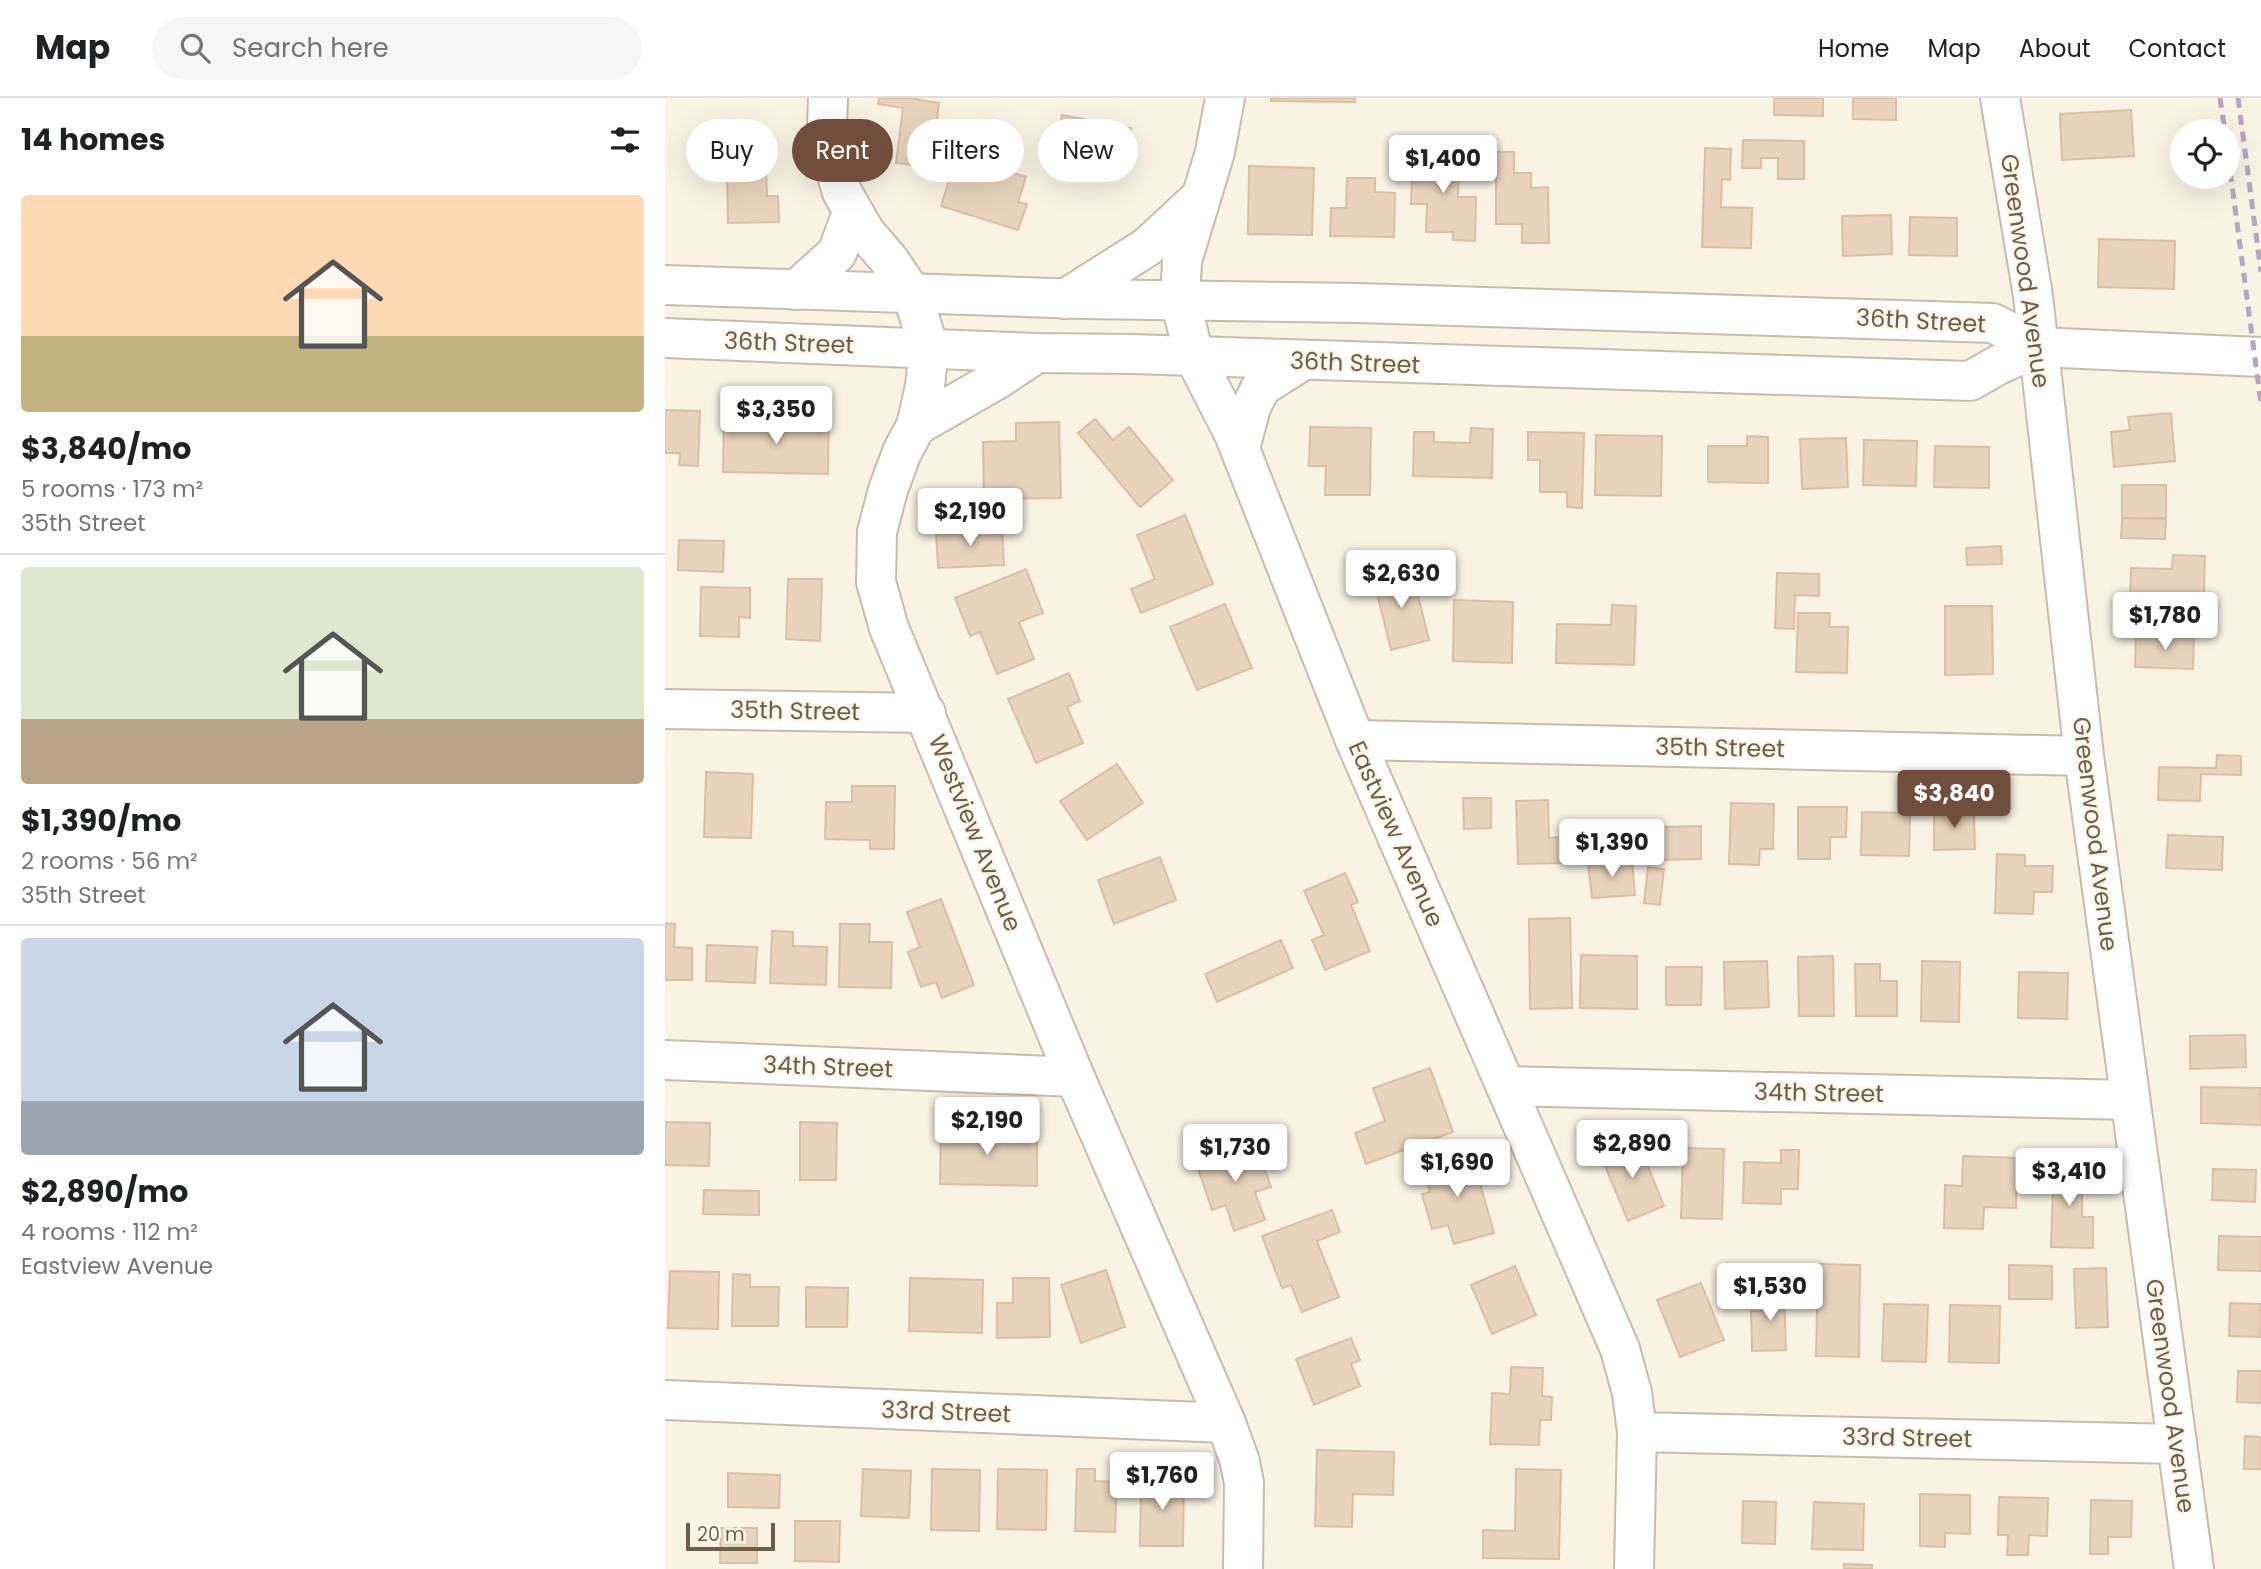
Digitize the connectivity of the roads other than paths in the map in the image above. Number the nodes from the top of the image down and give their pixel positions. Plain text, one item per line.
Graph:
1 (828, 98) edge
2 (1225, 98) edge
3 (2000, 98) edge
4 (1202, 197) junction
5 (852, 213) junction
6 (665, 285) edge
7 (796, 290) junction
8 (912, 294) junction
9 (1065, 299) junction
10 (1180, 301) junction
11 (665, 338) edge
12 (2038, 347) junction
13 (929, 348) junction
14 (1037, 353) junction
15 (2261, 357) edge
16 (1195, 358) junction
17 (1302, 361) junction
18 (916, 426) junction
19 (1240, 448) junction
20 (665, 709) edge
21 (926, 713) junction
22 (1355, 740) junction
23 (2084, 756) junction
24 (665, 1060) edge
25 (1075, 1077) junction
26 (1507, 1086) junction
27 (2130, 1100) junction
28 (665, 1400) edge
29 (1226, 1423) junction
30 (1637, 1433) junction
31 (2177, 1444) junction
32 (1244, 1569) edge
33 (1634, 1569) edge
34 (2193, 1569) edge

1 - 5 street, Westview Avenue
2 - 4 street, Eastview Avenue
3 - 12 street, Greenwood Avenue
4 - 9 street
4 - 10 street, Eastview Avenue
5 - 7 street
5 - 8 street, Westview Avenue
6 - 7 street, 36th Street
7 - 8 street, 36th Street
8 - 9 street, 36th Street
8 - 13 street, Westview Avenue
9 - 10 street, 36th Street
10 - 12 street, 36th Street
10 - 16 street, Eastview Avenue
11 - 13 street, 36th Street
12 - 15 street, 36th Street
12 - 17 street, 36th Street
12 - 23 street, Greenwood Avenue
13 - 14 street, 36th Street
13 - 18 street, Westview Avenue
14 - 16 street, 36th Street
14 - 18 street
16 - 17 street, 36th Street
16 - 19 street, Eastview Avenue
17 - 19 street
18 - 21 street, Westview Avenue
19 - 22 street, Eastview Avenue
20 - 21 street, 35th Street
21 - 25 street, Westview Avenue
22 - 23 street, 35th Street
22 - 26 street, Eastview Avenue
23 - 27 street, Greenwood Avenue
24 - 25 street, 34th Street
25 - 29 street, Westview Avenue
26 - 27 street, 34th Street
26 - 30 street, Eastview Avenue
27 - 31 street, Greenwood Avenue
28 - 29 street, 33rd Street
29 - 32 street, Westview Avenue
30 - 31 street, 33rd Street
30 - 33 street, Eastview Avenue
31 - 34 street, Greenwood Avenue

